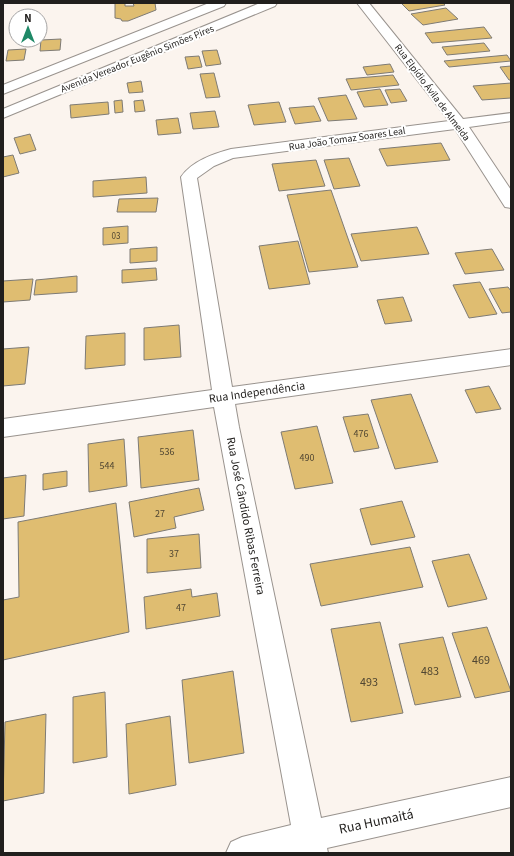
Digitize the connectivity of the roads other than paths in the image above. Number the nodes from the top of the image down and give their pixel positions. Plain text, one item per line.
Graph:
1 (220, 3) edge
2 (271, 3) edge
3 (363, 3) edge
4 (195, 13) junction
5 (217, 26) junction
6 (44, 74) junction
7 (65, 88) junction
8 (3, 90) edge
9 (3, 114) edge
10 (511, 117) edge
11 (459, 123) junction
12 (189, 177) joint
13 (511, 203) edge
14 (511, 357) edge
15 (224, 397) junction
16 (3, 428) edge
17 (511, 792) edge
18 (310, 844) edge
19 (242, 853) edge

1 - 4 street, Avenida Vereador Eugênio Simões Pires
2 - 5 street, Avenida Vereador Eugênio Simões Pires
3 - 11 street, Rua Elpídio Ávila de Almeida
4 - 5 street
4 - 6 street, Avenida Vereador Eugênio Simões Pires
5 - 7 street, Avenida Vereador Eugênio Simões Pires
6 - 7 street
6 - 8 street, Avenida Vereador Eugênio Simões Pires
7 - 9 street, Avenida Vereador Eugênio Simões Pires
10 - 11 street, Rua João Tomaz Soares Leal
11 - 12 street, Rua João Tomaz Soares Leal
11 - 13 street, Rua Elpídio Ávila de Almeida
12 - 15 street, Rua José Cândido Ribas Ferreira
14 - 15 street, Rua Independência
15 - 16 street, Rua Independência
15 - 18 street, Rua José Cândido Ribas Ferreira
17 - 18 street, Rua Humaitá
18 - 19 street, Rua Humaitá

